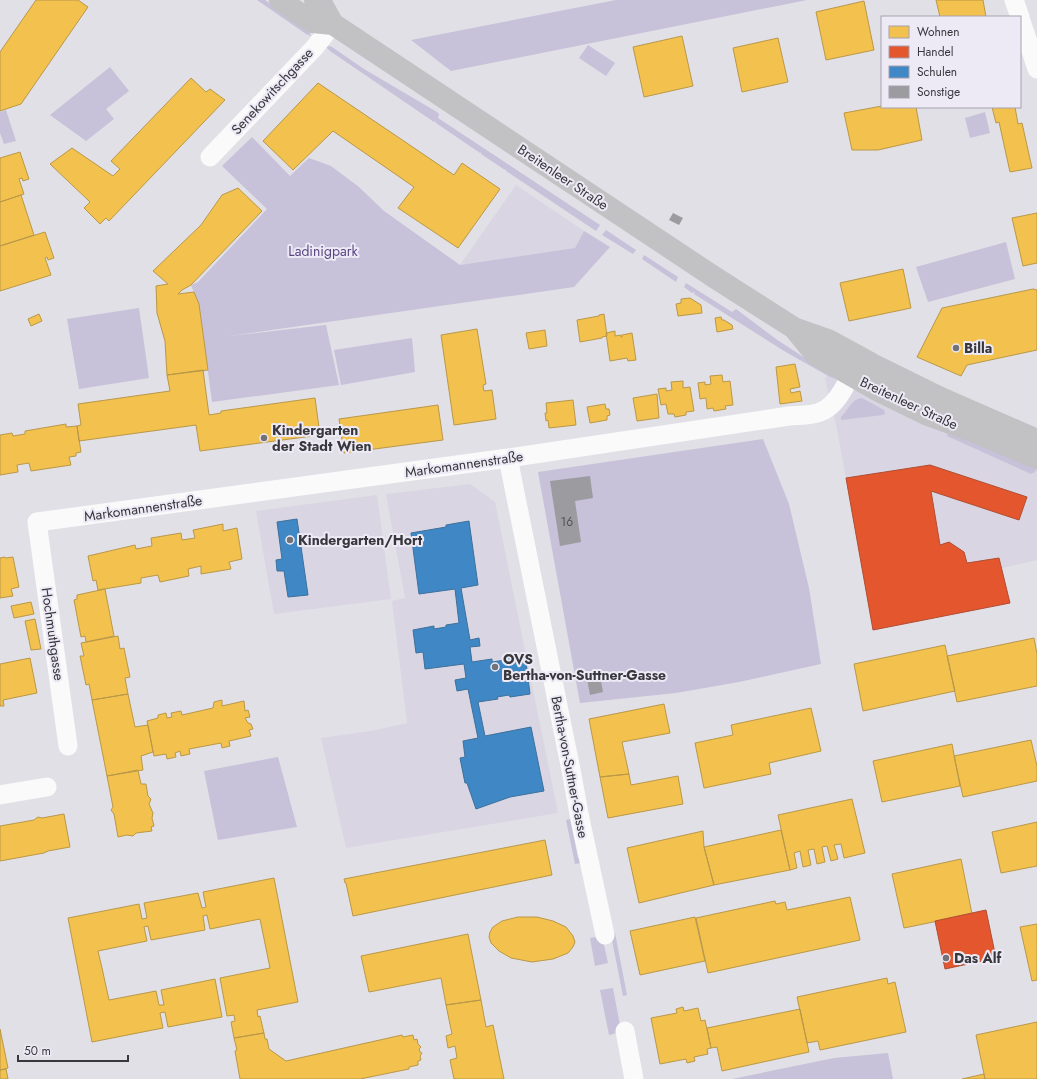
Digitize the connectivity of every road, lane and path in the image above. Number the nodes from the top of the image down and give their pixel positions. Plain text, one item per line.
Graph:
1 (280, 0) edge
2 (315, 0) edge
3 (1014, 0) edge
4 (1020, 16) edge
5 (1021, 20) edge
6 (333, 24) junction
7 (1037, 69) edge
8 (210, 157) dead end
9 (854, 365) junction
10 (1037, 440) edge
11 (508, 458) junction
12 (1037, 458) edge
13 (37, 522) joint
14 (68, 746) dead end
15 (47, 786) dead end
16 (0, 795) edge
17 (605, 935) dead end
18 (625, 1031) dead end
19 (634, 1079) edge

1 - 6 main road, Breitenleer Straße
2 - 6 main road, Breitenleer Straße
3 - 4 street
5 - 7 street
6 - 8 street, Senekowitschgasse
6 - 9 main road, Breitenleer Straße
9 - 10 main road, Breitenleer Straße
9 - 11 street, Markomannenstraße
9 - 12 main road, Breitenleer Straße
11 - 13 street, Markomannenstraße
11 - 17 street, Bertha-von-Suttner-Gasse
13 - 14 street, Hochmuthgasse
15 - 16 street
18 - 19 street

